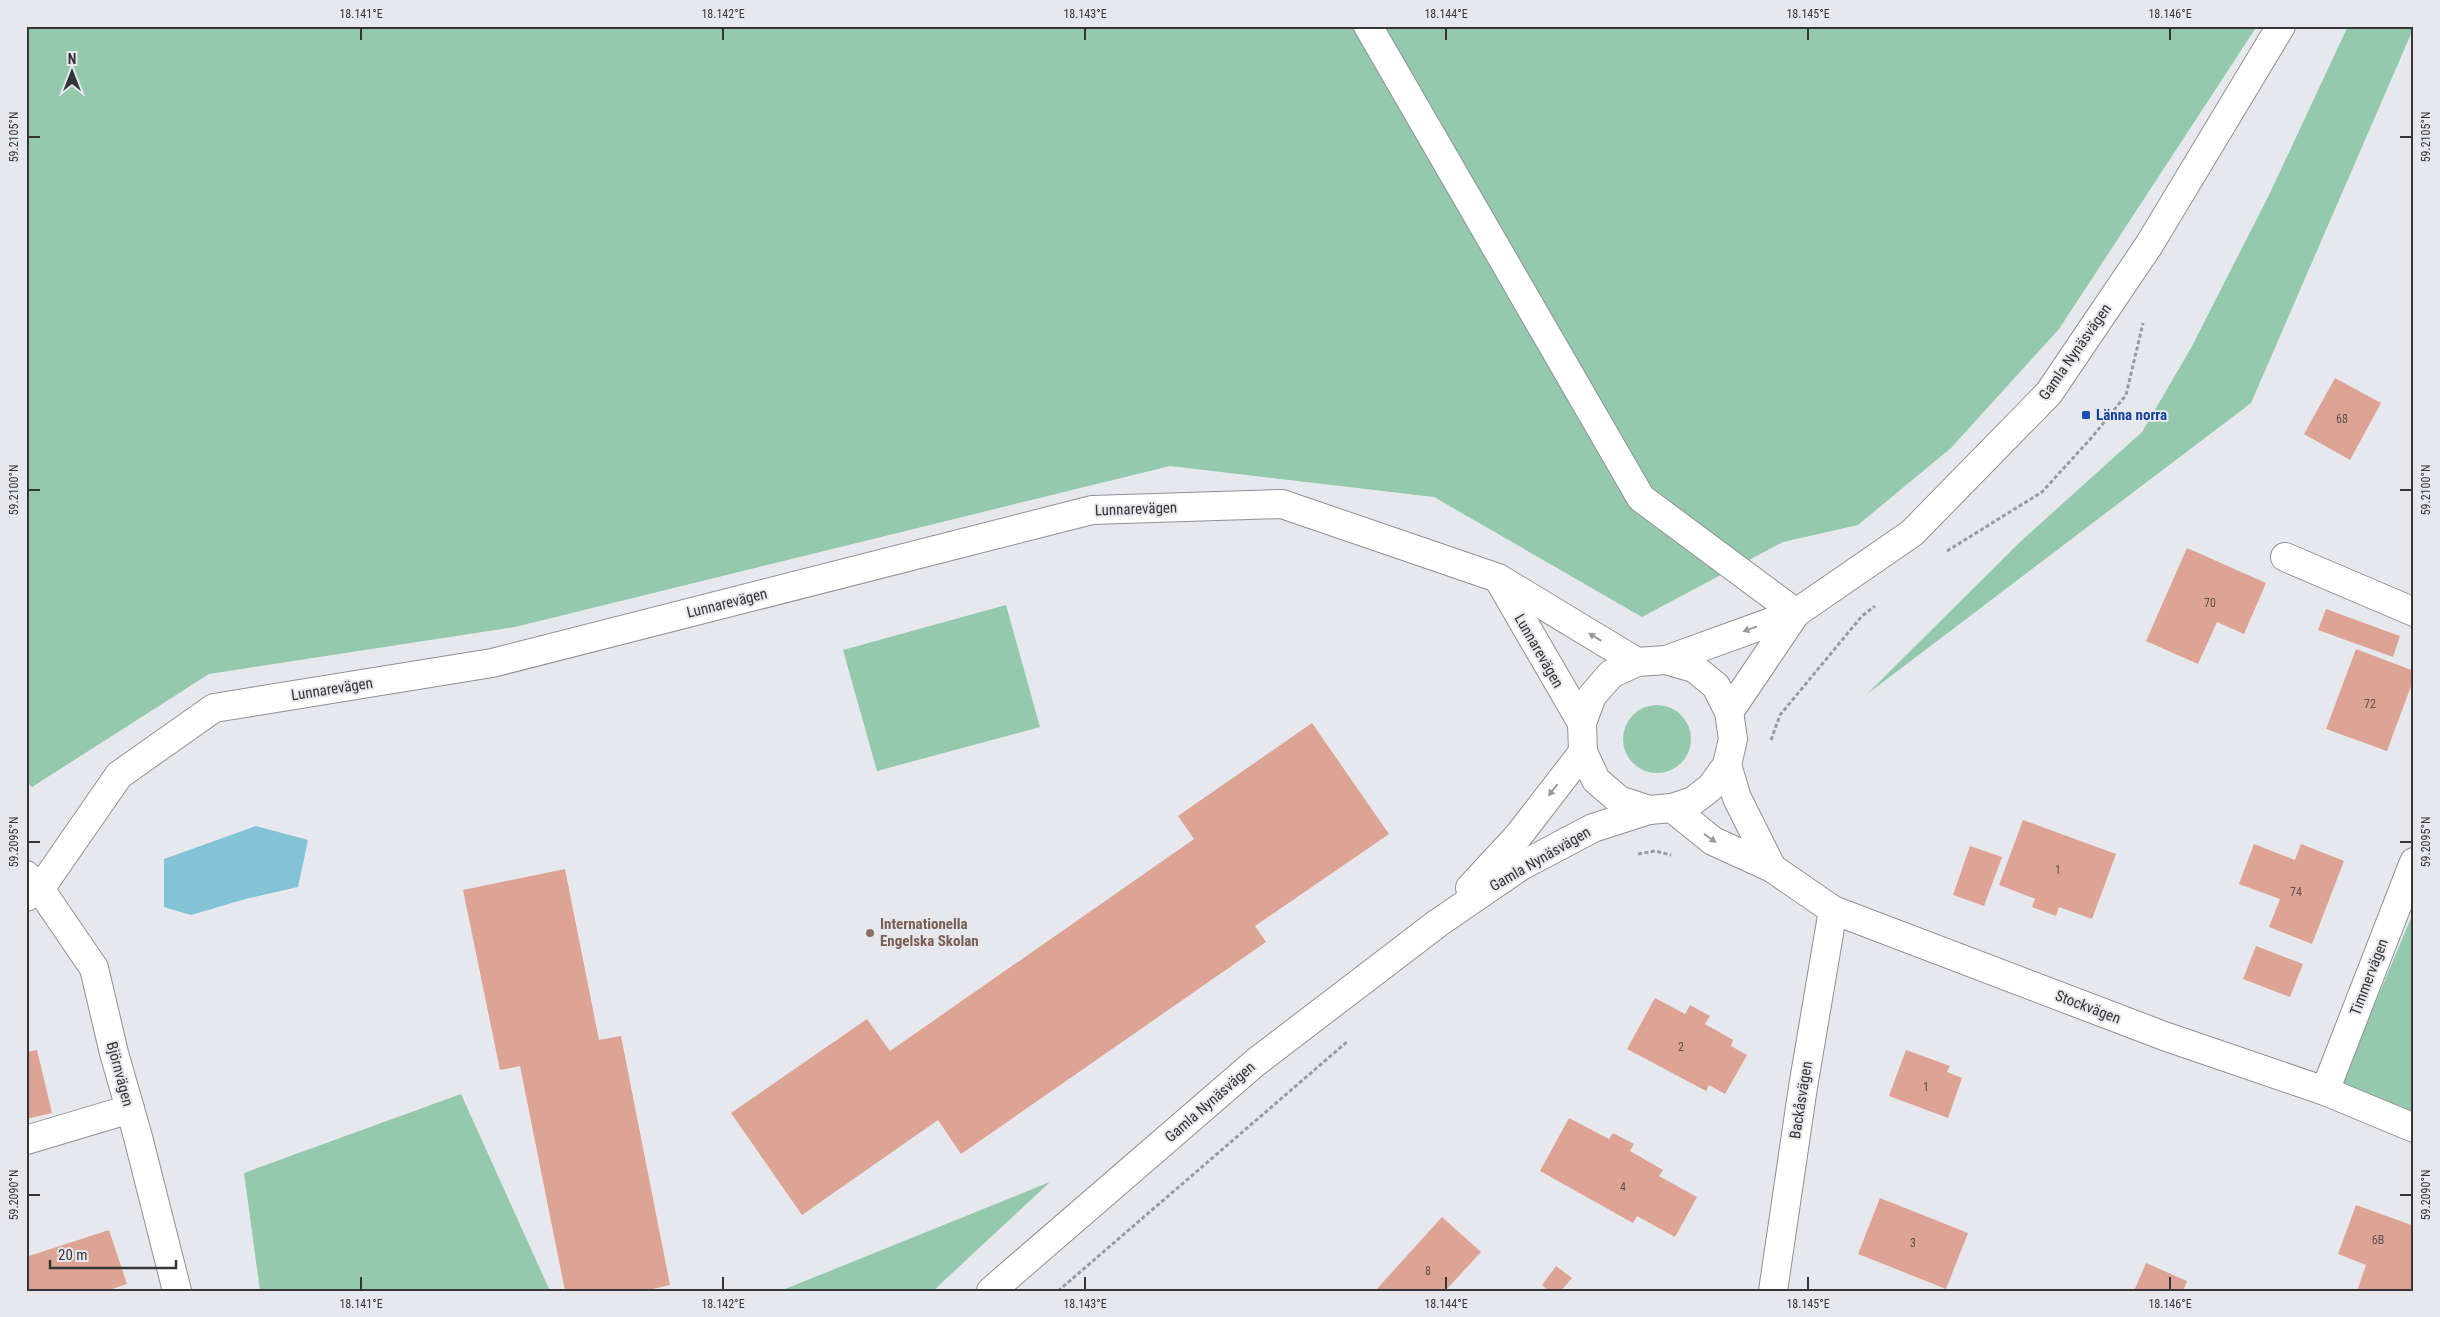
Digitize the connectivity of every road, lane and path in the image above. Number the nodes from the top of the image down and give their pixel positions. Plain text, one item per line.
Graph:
1 (1368, 26) edge
2 (2282, 26) edge
3 (2285, 557) dead end
4 (1498, 578) junction
5 (2414, 612) edge
6 (1796, 613) junction
7 (1666, 660) junction
8 (1637, 662) junction
9 (1729, 712) junction
10 (1582, 723) junction
11 (1583, 752) junction
12 (1726, 765) junction
13 (1660, 809) junction
14 (2414, 862) edge
15 (1772, 868) junction
16 (31, 887) edge
17 (1833, 910) junction
18 (1438, 923) junction
19 (2325, 1091) junction
20 (130, 1109) junction
21 (2414, 1128) edge
22 (26, 1140) edge
23 (177, 1291) edge
24 (991, 1291) edge
25 (1773, 1291) edge

1 - 6 street
2 - 6 street, Gamla Nynäsvägen
3 - 5 street
8 -> 4 street, Lunnarevägen
4 - 10 street, Lunnarevägen
4 - 16 street, Lunnarevägen
6 -> 7 street, Gamla Nynäsvägen
6 - 9 street, Gamla Nynäsvägen
7 - 8 street, Gamla Nynäsvägen
7 - 9 street, Gamla Nynäsvägen
8 - 10 street, Gamla Nynäsvägen
9 - 12 street, Gamla Nynäsvägen
10 - 11 street, Gamla Nynäsvägen
11 - 13 street, Gamla Nynäsvägen
11 -> 18 street, Gamla Nynäsvägen
12 - 13 street, Gamla Nynäsvägen
12 - 15 street, Stockvägen
13 -> 15 street, Stockvägen
13 - 18 street, Gamla Nynäsvägen
14 - 19 street, Timmervägen
15 - 17 street, Stockvägen
16 - 20 street, Björnvägen
17 - 19 street, Stockvägen
17 - 25 street, Backåsvägen
18 - 24 street, Gamla Nynäsvägen
19 - 21 street, Stockvägen
20 - 22 street
20 - 23 street, Björnvägen

